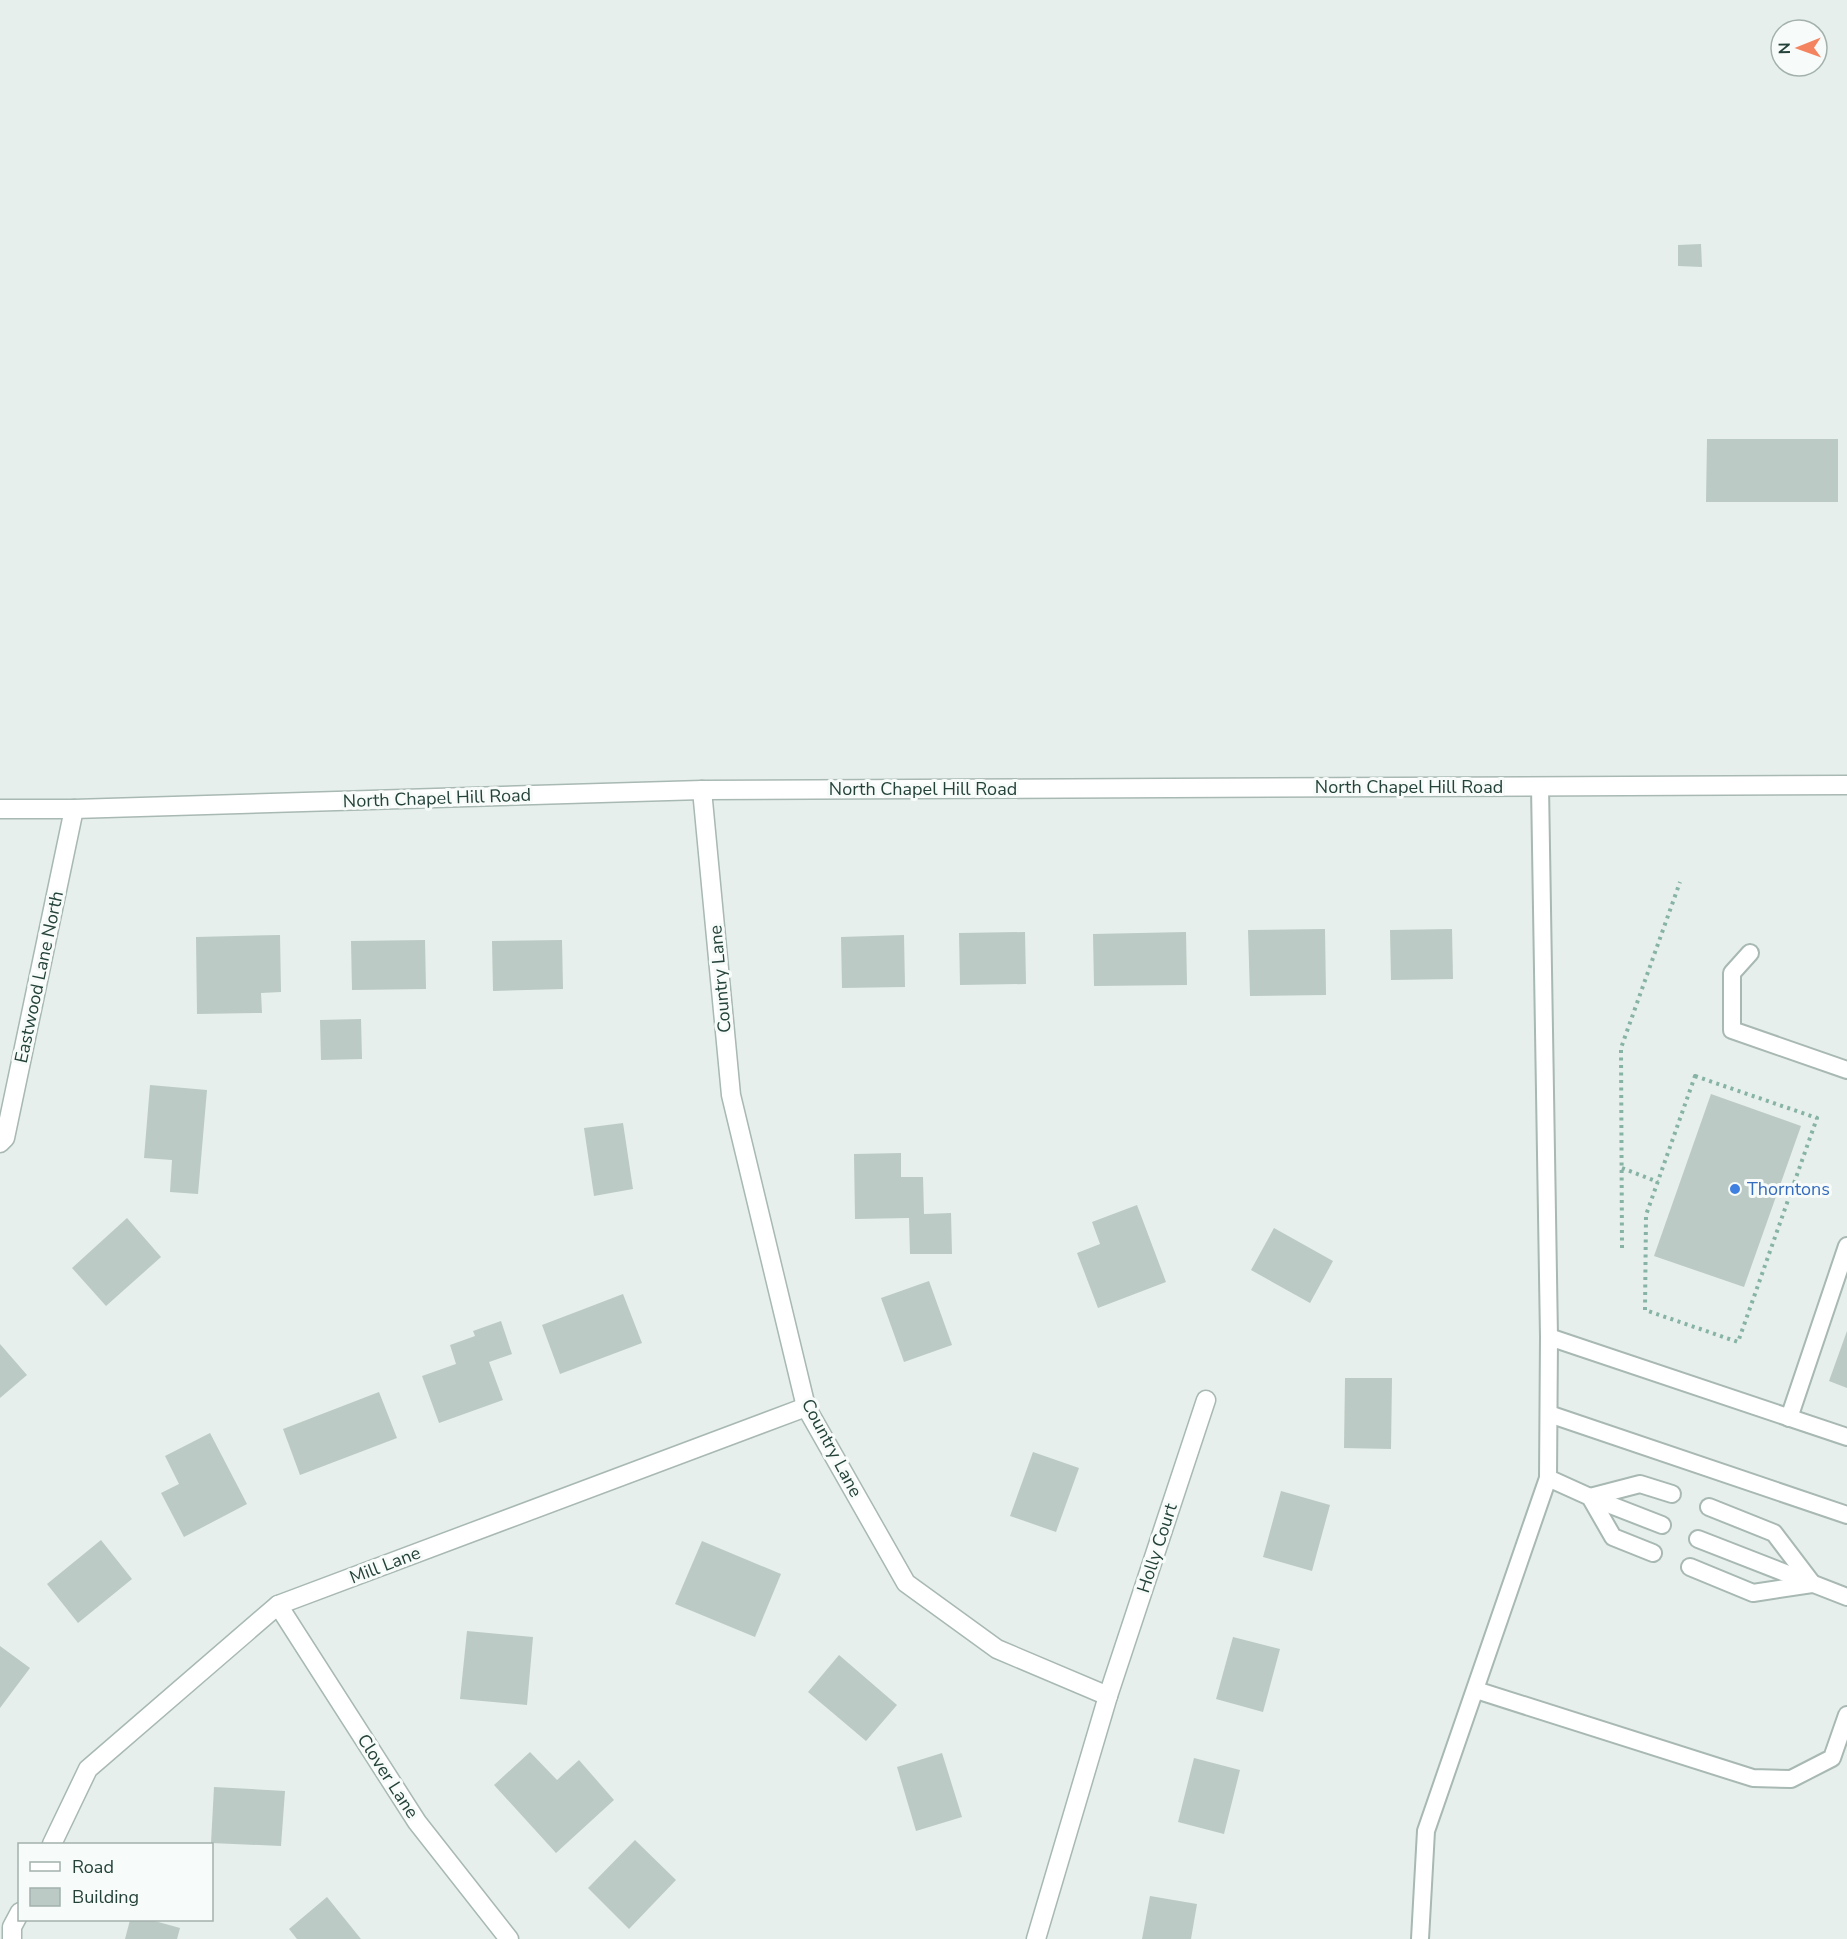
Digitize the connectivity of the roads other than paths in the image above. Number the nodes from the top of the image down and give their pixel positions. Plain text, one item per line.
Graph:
1 (1847, 785) edge
2 (1540, 786) junction
3 (702, 790) junction
4 (0, 808) edge
5 (74, 809) junction
6 (1750, 953) dead end
7 (1847, 1070) edge
8 (0, 1143) edge
9 (1847, 1246) edge
10 (1549, 1337) junction
11 (1206, 1400) dead end
12 (806, 1407) junction
13 (1549, 1414) junction
14 (1789, 1418) junction
15 (1847, 1437) edge
16 (1548, 1478) junction
17 (1672, 1494) dead end
18 (1590, 1497) junction
19 (1709, 1507) dead end
20 (1847, 1515) edge
21 (1662, 1525) dead end
22 (1698, 1539) dead end
23 (1653, 1553) dead end
24 (1690, 1567) dead end
25 (1813, 1583) junction
26 (1847, 1597) edge
27 (278, 1605) junction
28 (1476, 1690) junction
29 (1108, 1696) junction
30 (1847, 1715) edge
31 (53, 1843) edge
32 (18, 1916) edge
33 (12, 1939) edge
34 (509, 1939) edge
35 (1036, 1939) edge
36 (1420, 1939) edge

1 - 2 street, North Chapel Hill Road
2 - 3 street, North Chapel Hill Road
2 - 10 lane
3 - 5 street, North Chapel Hill Road
3 - 12 street, Country Lane
4 - 5 street, North Chapel Hill Road
5 - 8 street, Eastwood Lane North
6 - 7 lane
9 - 14 lane
10 - 13 lane
10 - 14 lane
11 - 29 street, Holly Court
12 - 27 street, Mill Lane
12 - 29 street, Country Lane
13 - 16 lane
13 - 20 lane
14 - 15 lane
16 - 18 lane
16 - 28 lane
17 - 18 lane
18 - 21 lane
18 - 23 lane
19 - 25 lane
22 - 25 lane
24 - 25 lane
25 - 26 lane
27 - 31 street, Mill Lane
27 - 34 street, Clover Lane
28 - 30 lane
28 - 36 lane
29 - 35 street
32 - 33 street

